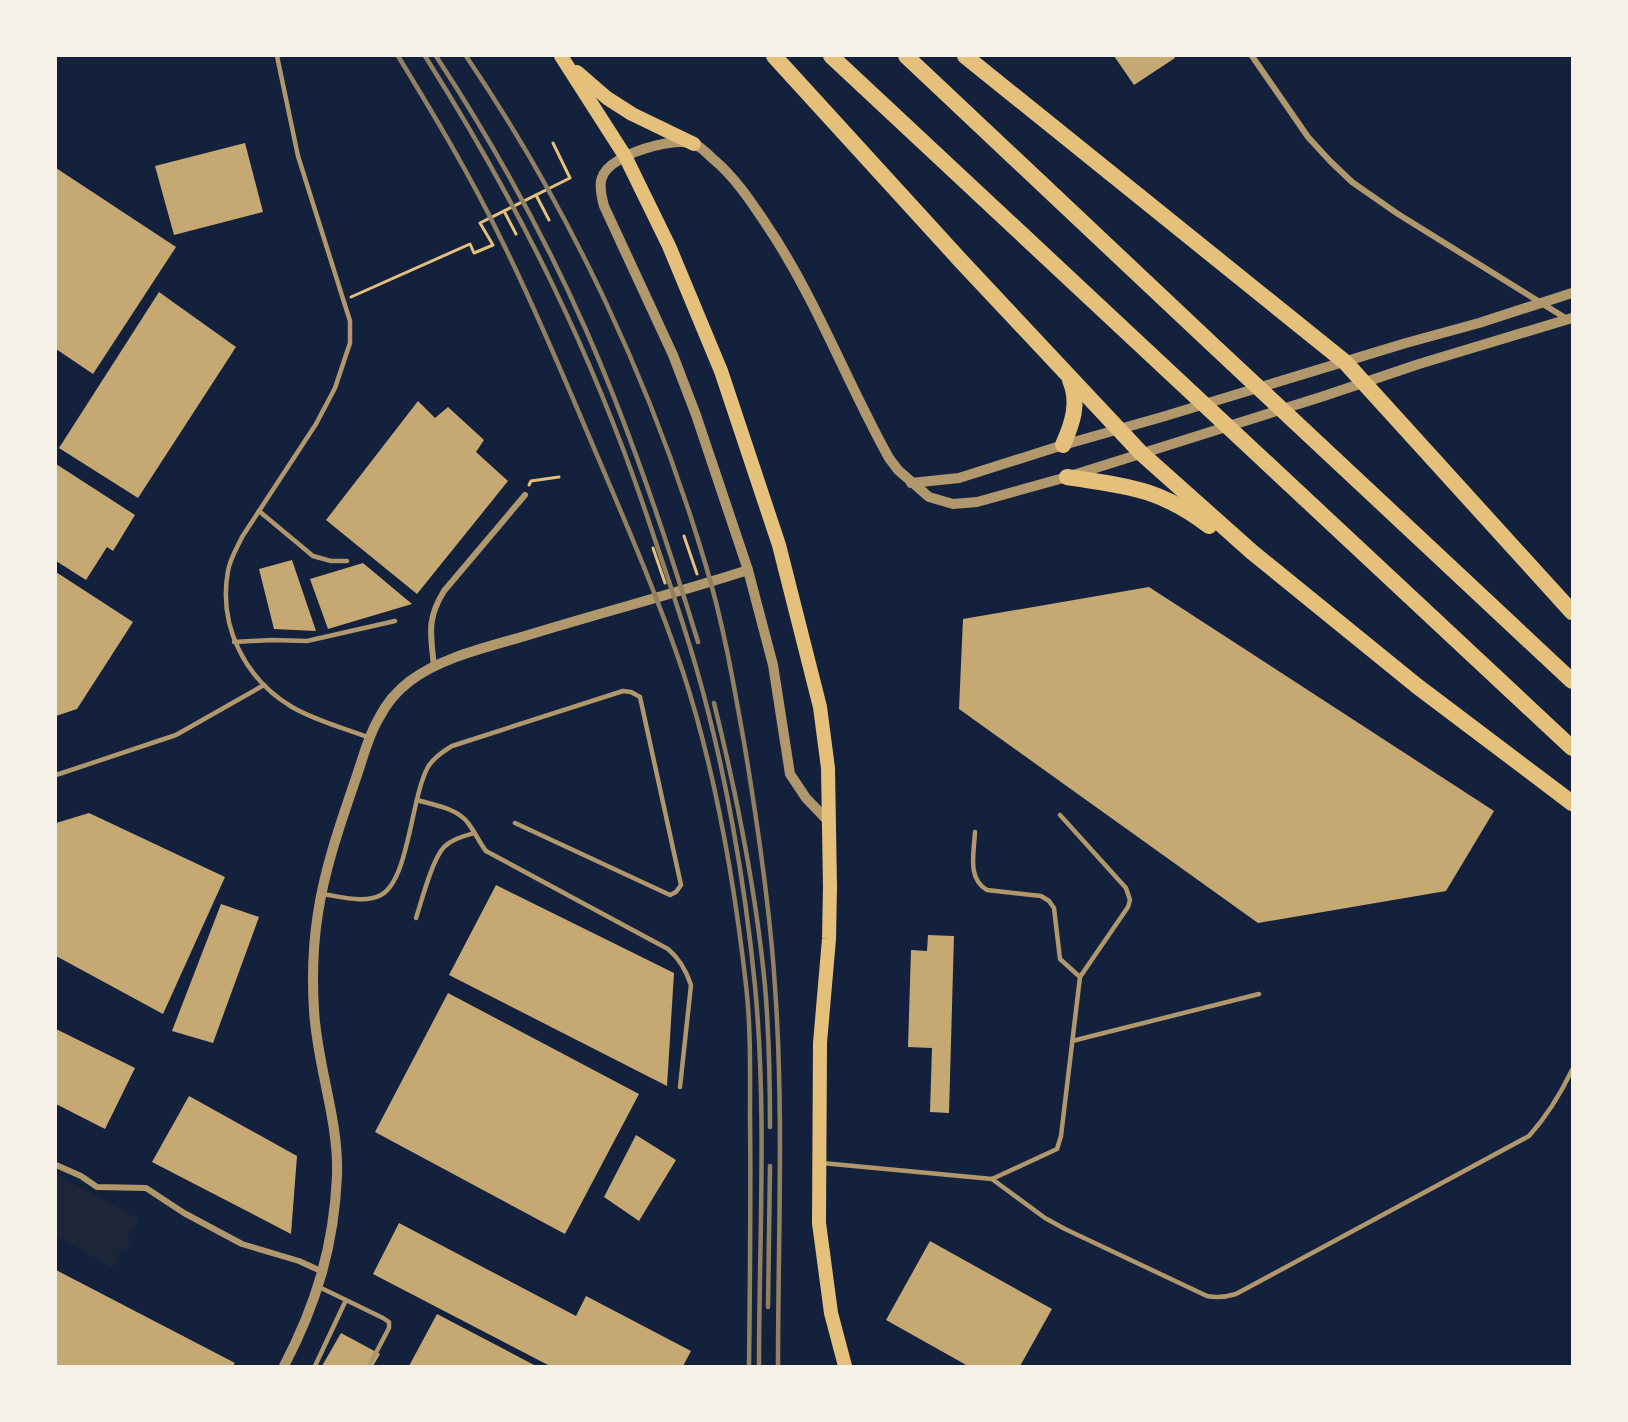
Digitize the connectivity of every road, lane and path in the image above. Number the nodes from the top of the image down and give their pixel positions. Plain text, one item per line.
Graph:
1 (277, 56) edge
2 (774, 56) edge
3 (831, 56) edge
4 (906, 56) edge
5 (965, 56) edge
6 (1252, 56) edge
7 (562, 58) edge
8 (553, 143) dead end
9 (693, 144) junction
10 (625, 156) junction
11 (536, 195) junction
12 (504, 211) junction
13 (549, 220) dead end
14 (516, 234) dead end
15 (1572, 293) edge
16 (344, 300) junction
17 (1572, 320) edge
18 (1345, 362) junction
19 (1067, 374) junction
20 (1362, 382) junction
21 (1118, 429) junction
22 (1063, 445) junction
23 (1141, 453) junction
24 (559, 477) dead end
25 (1067, 477) junction
26 (911, 483) junction
27 (525, 495) joint
28 (259, 511) junction
29 (684, 536) dead end
30 (653, 548) dead end
31 (347, 561) dead end
32 (748, 570) junction
33 (701, 584) junction
34 (669, 594) junction
35 (1319, 606) junction
36 (1572, 612) edge
37 (395, 621) dead end
38 (234, 642) junction
39 (435, 667) junction
40 (1572, 681) edge
41 (264, 684) junction
42 (370, 738) junction
43 (1572, 748) edge
44 (56, 775) edge
45 (417, 800) junction
46 (1572, 803) edge
47 (1060, 815) dead end
48 (515, 823) dead end
49 (830, 823) junction
50 (975, 832) dead end
51 (474, 833) junction
52 (321, 894) junction
53 (416, 918) dead end
54 (1080, 978) junction
55 (1259, 994) dead end
56 (1072, 1041) junction
57 (1572, 1070) edge
58 (680, 1087) dead end
59 (819, 1163) junction
60 (56, 1165) edge
61 (992, 1179) junction
62 (323, 1272) junction
63 (319, 1287) junction
64 (346, 1300) junction
65 (284, 1366) edge
66 (315, 1366) edge
67 (369, 1366) edge
68 (845, 1366) edge

1 - 16 lane
2 - 19 highway
3 - 43 highway
4 - 40 highway
5 - 18 highway
6 - 17 street
7 - 9 main road
7 - 10 main road
8 - 11 path
9 - 10 street
9 - 26 street
10 - 32 street
10 - 49 main road
11 - 12 path
11 - 13 path
12 - 14 path
12 - 16 path
15 - 18 street
16 - 28 lane
17 - 20 street
18 - 20 highway
18 - 21 street
19 - 21 highway
19 - 22 highway
20 - 23 street
20 - 36 highway
21 - 22 street
21 - 23 highway
22 - 26 street
23 - 25 street
23 - 35 highway
24 - 27 path
25 - 26 street
25 - 35 highway
27 - 39 street
28 - 31 lane
28 - 38 lane
29 - 33 path
30 - 34 path
32 - 33 street
32 - 49 street
33 - 34 street
34 - 39 street
35 - 46 highway
37 - 38 lane
38 - 41 lane
39 - 42 street
41 - 42 lane
41 - 44 lane
42 - 52 street
45 - 48 lane
45 - 51 lane
45 - 52 lane
47 - 54 lane
49 - 59 main road
50 - 54 lane
51 - 53 lane
51 - 58 lane
52 - 62 street
54 - 56 lane
55 - 56 lane
56 - 61 lane
57 - 61 lane
59 - 61 lane
59 - 68 main road
60 - 62 street
62 - 63 street
63 - 64 lane
63 - 65 street
64 - 66 lane
64 - 67 lane

